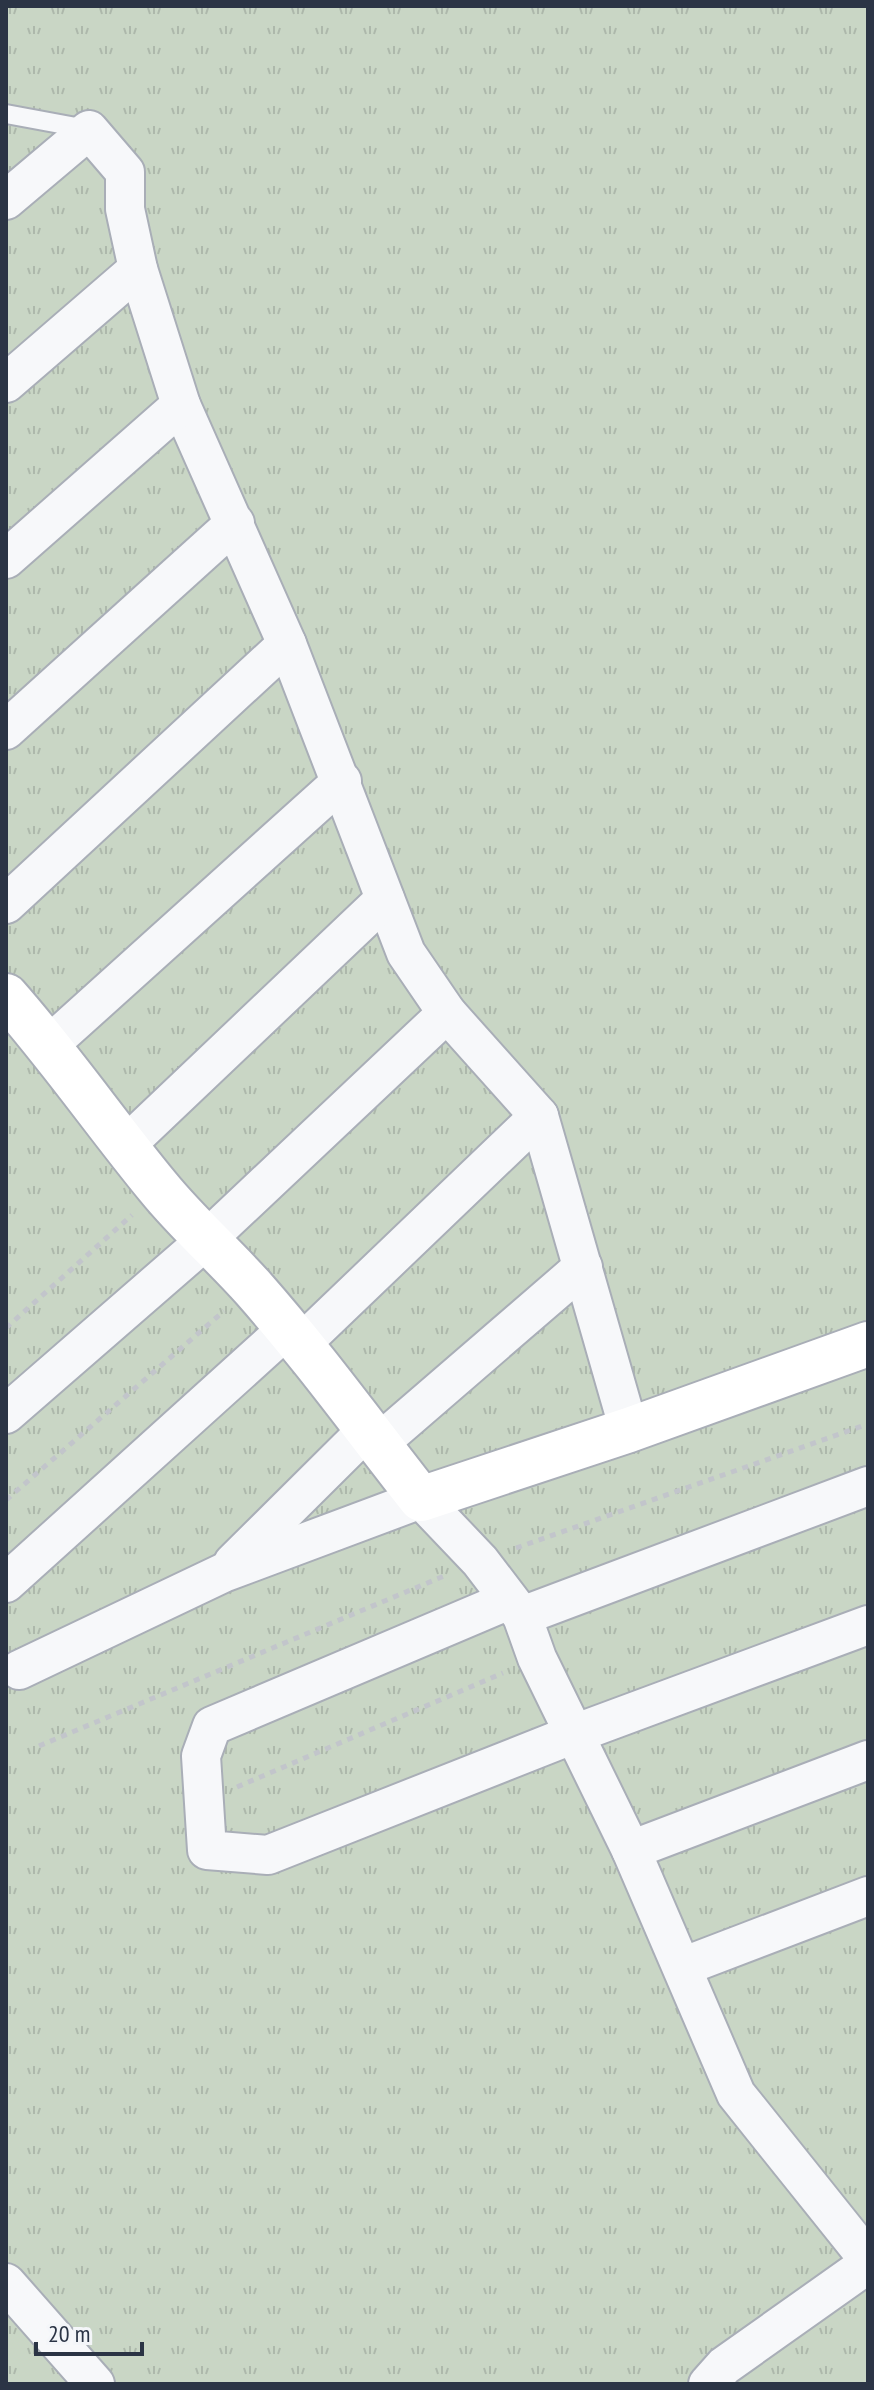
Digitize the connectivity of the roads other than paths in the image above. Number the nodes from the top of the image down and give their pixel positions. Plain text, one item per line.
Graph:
1 (6, 114) edge
2 (89, 130) junction
3 (6, 200) edge
4 (138, 269) junction
5 (6, 383) edge
6 (181, 405) junction
7 (235, 523) junction
8 (6, 559) edge
9 (287, 644) junction
10 (6, 730) edge
11 (342, 781) junction
12 (385, 899) junction
13 (6, 904) edge
14 (6, 996) edge
15 (447, 1013) junction
16 (49, 1045) junction
17 (539, 1116) junction
18 (125, 1146) junction
19 (205, 1241) junction
20 (583, 1267) junction
21 (294, 1336) junction
22 (868, 1344) edge
23 (6, 1414) edge
24 (629, 1430) junction
25 (372, 1437) junction
26 (868, 1486) edge
27 (421, 1499) junction
28 (223, 1573) junction
29 (6, 1583) edge
30 (515, 1608) junction
31 (868, 1625) edge
32 (19, 1670) dead end
33 (574, 1734) junction
34 (868, 1760) edge
35 (631, 1850) junction
36 (868, 1896) edge
37 (682, 1967) junction
38 (868, 2261) edge
39 (6, 2283) edge
40 (95, 2384) edge
41 (708, 2384) edge

1 - 2 lane
2 - 3 street
2 - 4 street
4 - 5 street
4 - 6 street
6 - 7 street
6 - 8 street
7 - 9 street
7 - 10 street
9 - 11 street
9 - 13 street
11 - 12 street
11 - 16 street
12 - 15 street
12 - 18 street
14 - 16 street
15 - 17 street
15 - 19 street
16 - 18 street
17 - 20 street
17 - 21 street
18 - 19 street
19 - 21 street
19 - 23 street
20 - 24 street
20 - 25 street
21 - 25 street
21 - 29 street
22 - 24 street
24 - 27 street
25 - 27 street
25 - 28 street
26 - 30 street
27 - 28 street
27 - 30 street
28 - 32 street
30 - 33 street
30 - 33 street
31 - 33 street
33 - 35 street
34 - 35 street
35 - 37 street
36 - 37 street
37 - 38 street
38 - 41 street
39 - 40 street

